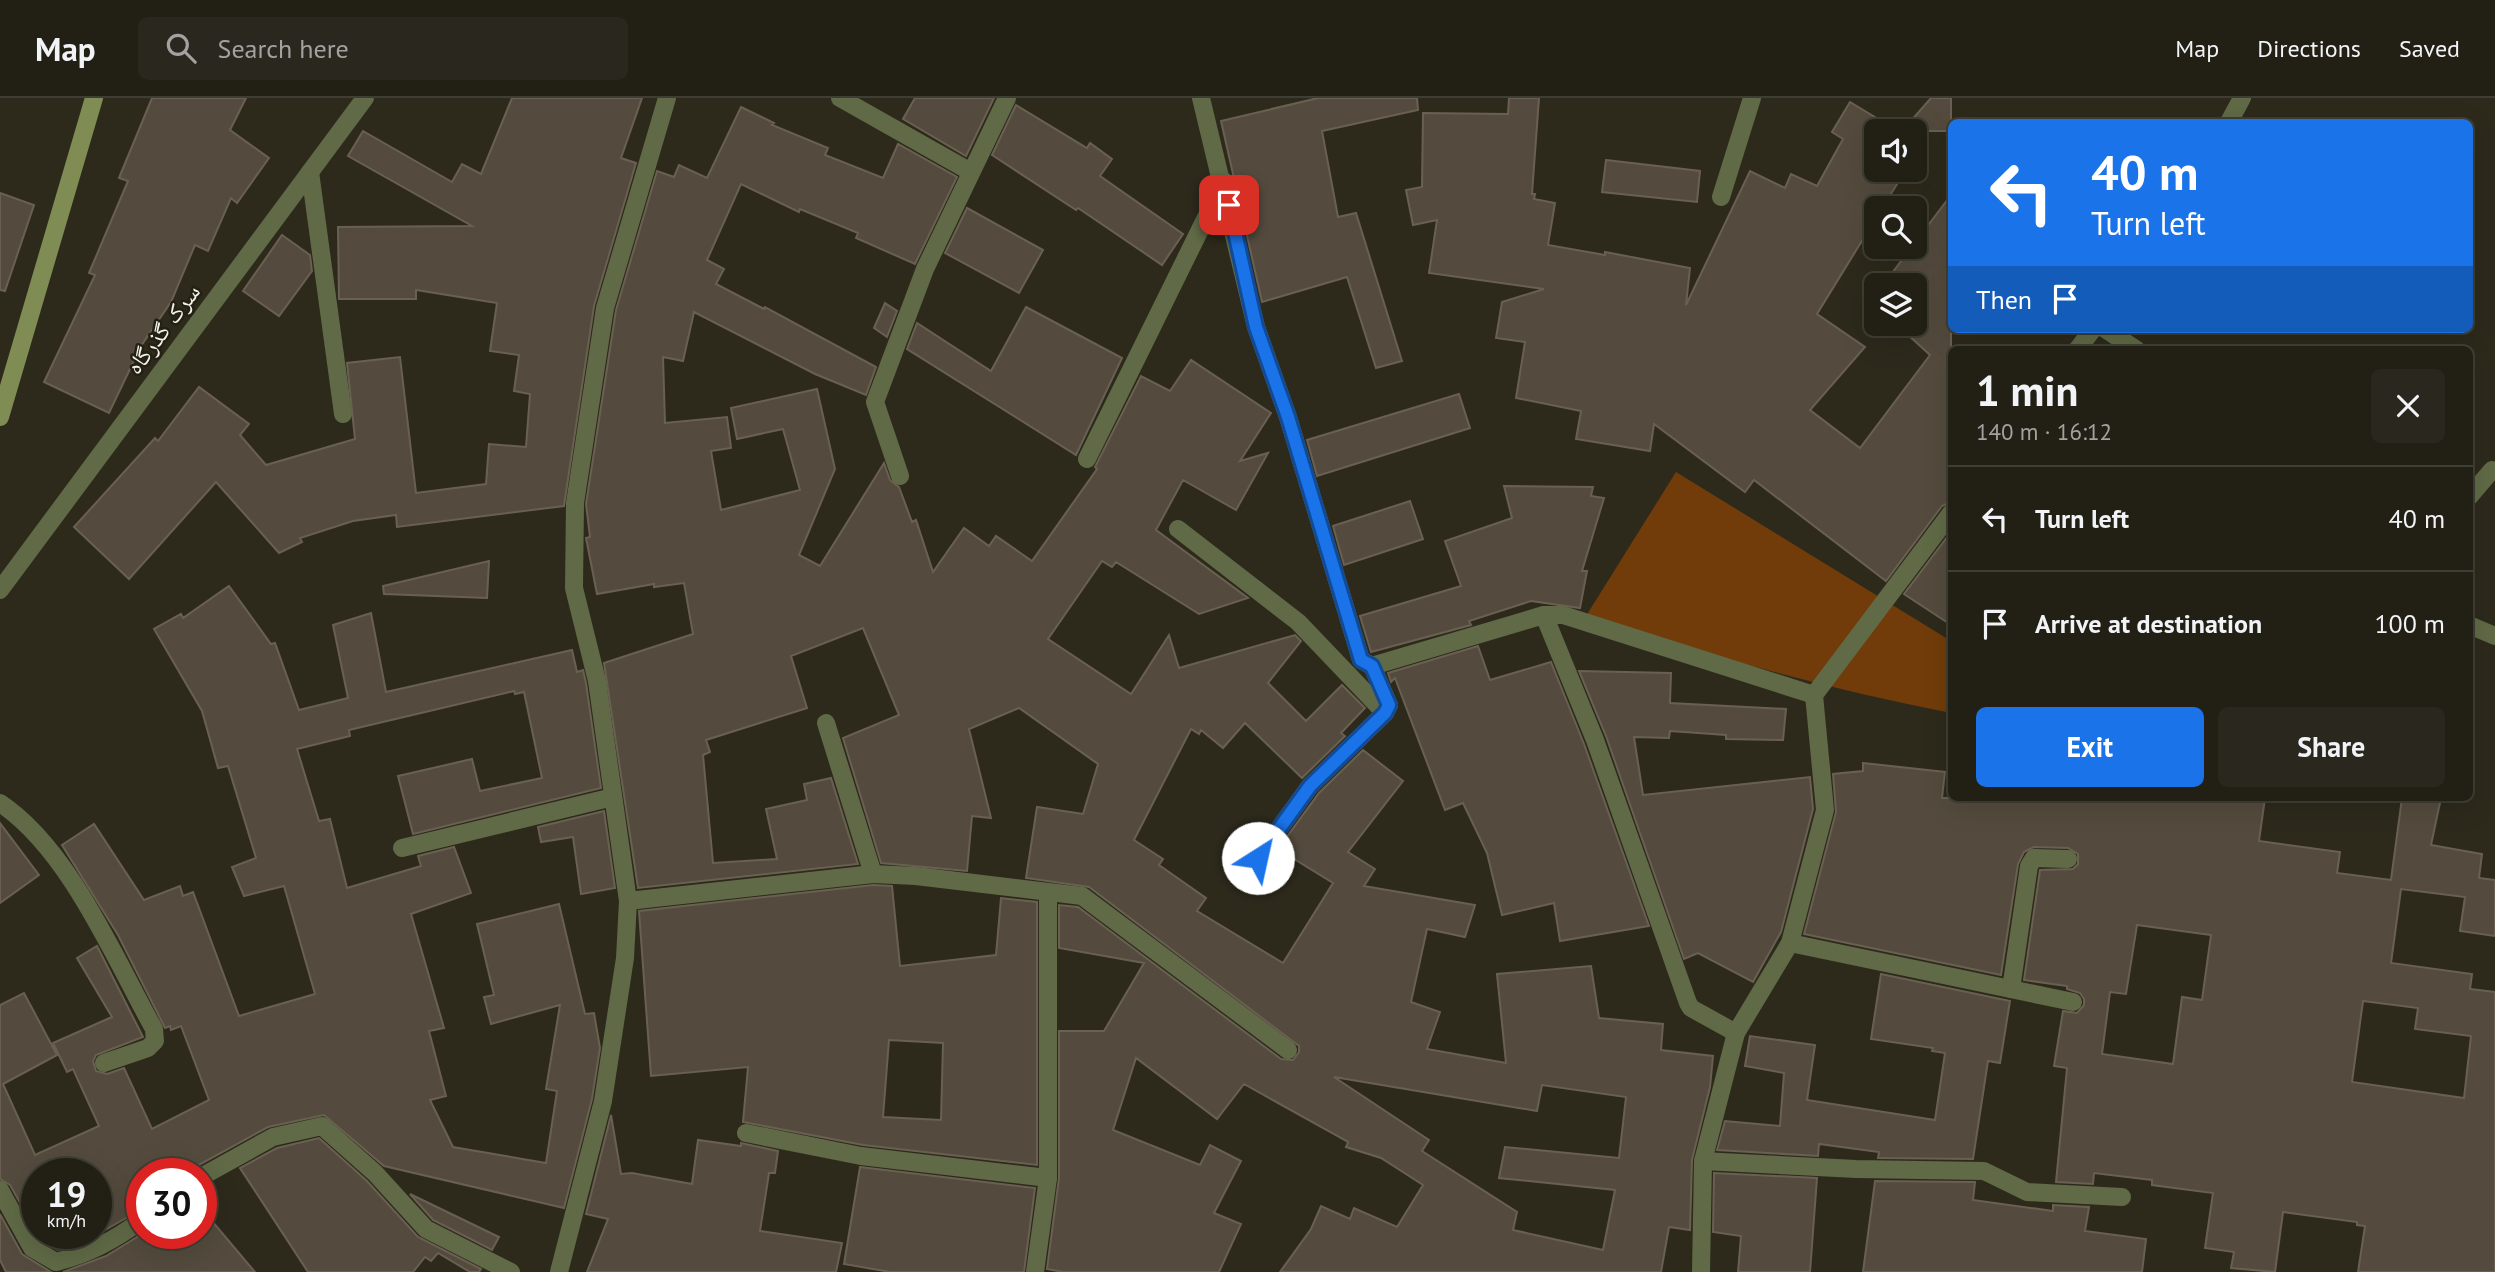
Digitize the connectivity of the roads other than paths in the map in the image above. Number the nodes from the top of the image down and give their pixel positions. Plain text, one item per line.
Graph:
1 (94, 98) edge
2 (365, 98) edge
3 (667, 98) edge
4 (840, 98) edge
5 (1007, 98) edge
6 (1201, 98) edge
7 (1752, 98) edge
8 (2242, 98) edge
9 (2231, 119) edge
10 (310, 172) junction
11 (971, 172) junction
12 (1224, 181) junction
13 (1721, 197) dead end
14 (2111, 333) edge
15 (2131, 346) edge
16 (343, 414) dead end
17 (0, 417) edge
18 (1087, 460) dead end
19 (2492, 470) dead end
20 (900, 476) dead end
21 (2473, 492) edge
22 (1948, 517) edge
23 (1178, 529) dead end
24 (0, 590) edge
25 (1544, 615) junction
26 (2473, 627) edge
27 (2495, 636) edge
28 (1372, 666) junction
29 (1814, 695) junction
30 (1385, 713) junction
31 (826, 723) dead end
32 (613, 797) junction
33 (0, 803) edge
34 (402, 848) dead end
35 (1258, 858) dead end
36 (2068, 859) dead end
37 (873, 874) junction
38 (1048, 893) junction
39 (628, 901) junction
40 (1790, 943) junction
41 (2011, 989) junction
42 (2073, 1002) dead end
43 (1736, 1033) junction
44 (1288, 1050) dead end
45 (104, 1063) dead end
46 (746, 1133) dead end
47 (1703, 1161) junction
48 (217, 1168) edge
49 (1048, 1178) junction
50 (0, 1190) edge
51 (2122, 1197) dead end
52 (126, 1231) edge
53 (511, 1272) edge
54 (559, 1272) edge
55 (1035, 1272) edge
56 (1701, 1272) edge

1 - 17 main road
2 - 10 street, سرک گذرگاه
3 - 32 street
4 - 11 street
5 - 11 street
6 - 12 street
7 - 13 street
8 - 9 street
10 - 16 street
10 - 24 street, سرک گذرگاه
11 - 20 street
12 - 18 street
12 - 28 street
14 - 15 street
19 - 21 street
22 - 29 street
23 - 30 street
25 - 28 street
25 - 29 street
25 - 43 street
26 - 27 street
28 - 30 street
29 - 40 street
30 - 35 street
31 - 37 street
32 - 34 street
32 - 39 street
33 - 45 street
36 - 41 street
37 - 38 street
37 - 39 street
38 - 44 street
38 - 49 street
39 - 54 street
40 - 41 street
40 - 43 street
41 - 42 street
43 - 47 street
46 - 49 street
47 - 51 street
47 - 56 street
48 - 53 street
49 - 55 street
50 - 52 street

